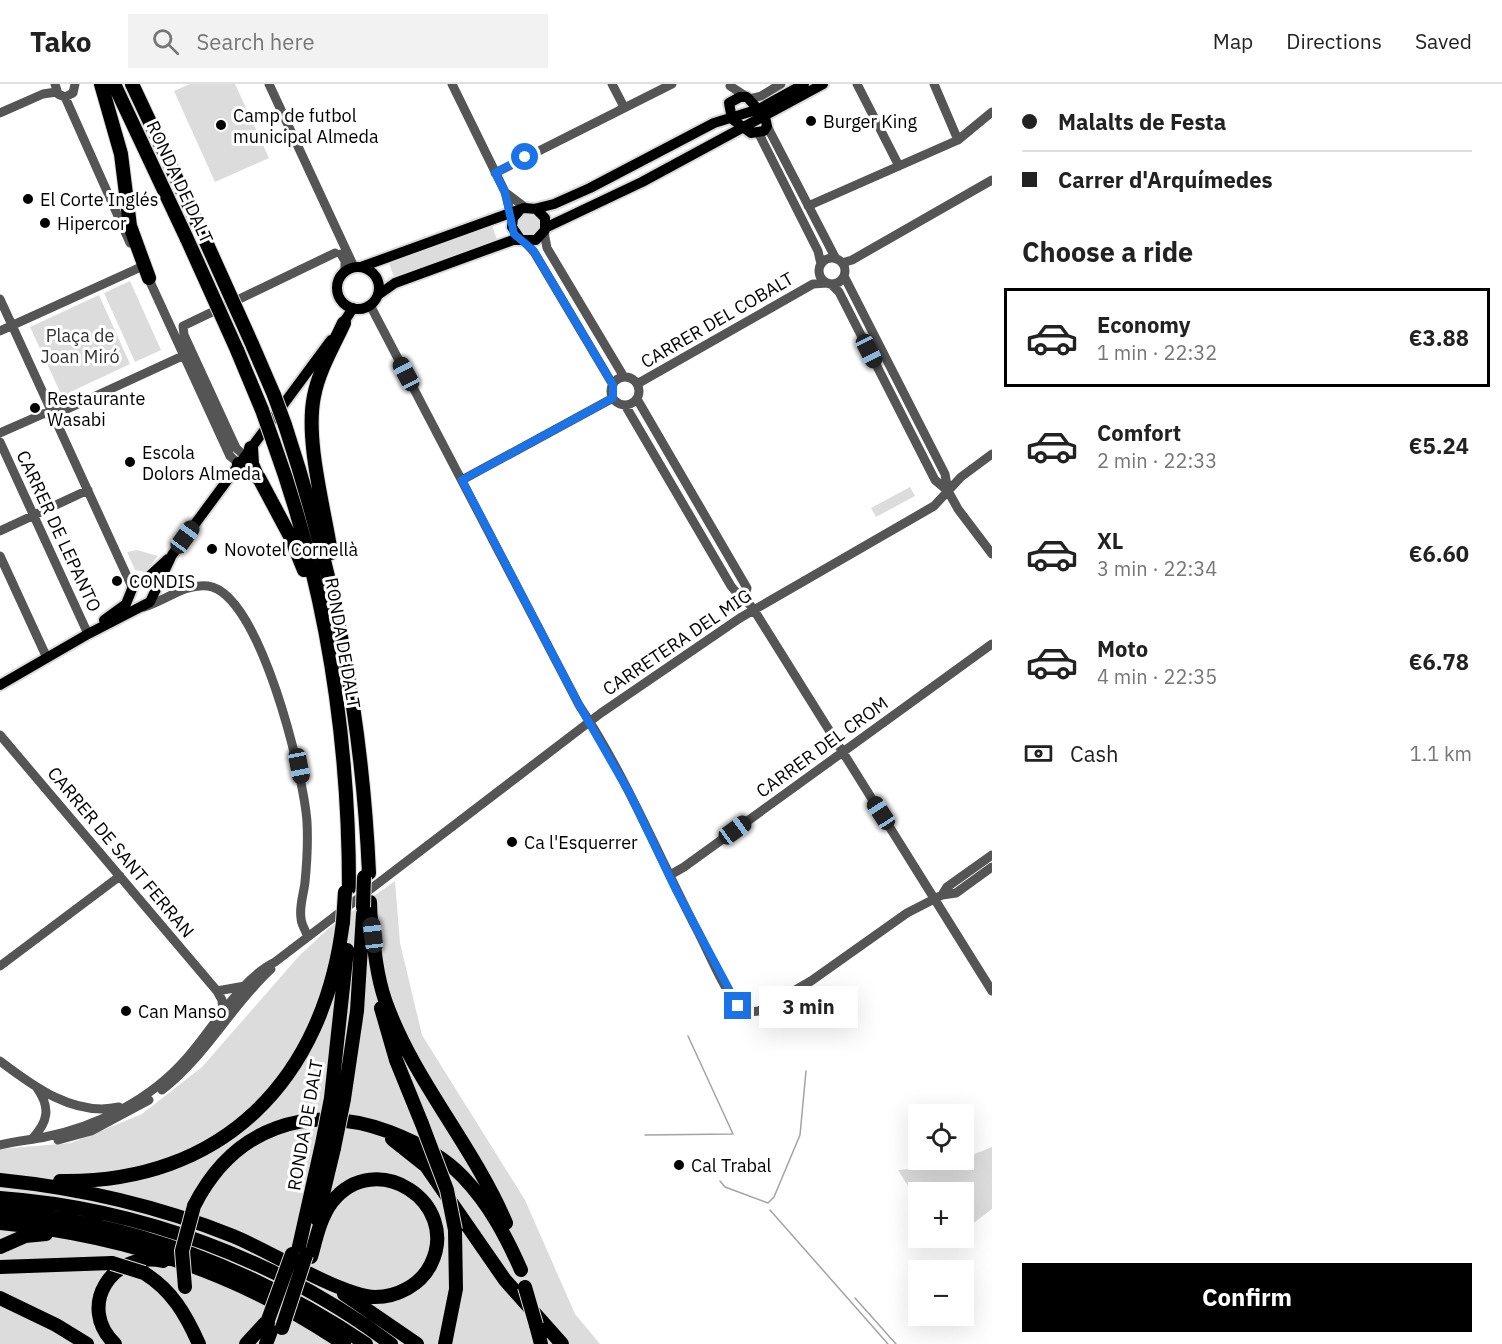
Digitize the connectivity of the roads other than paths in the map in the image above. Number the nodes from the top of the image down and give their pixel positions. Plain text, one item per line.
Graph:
1 (75, 84) edge
2 (132, 84) edge
3 (269, 84) edge
4 (452, 84) edge
5 (612, 84) edge
6 (672, 84) edge
7 (740, 84) edge
8 (781, 84) edge
9 (804, 84) edge
10 (823, 84) edge
11 (857, 84) edge
12 (934, 84) edge
13 (108, 85) edge
14 (729, 85) edge
15 (55, 88) edge
16 (66, 97) junction
17 (748, 98) junction
18 (729, 103) junction
19 (624, 107) junction
20 (992, 112) edge
21 (0, 113) edge
22 (730, 116) junction
23 (758, 120) junction
24 (742, 128) junction
25 (958, 140) junction
26 (899, 166) junction
27 (495, 173) junction
28 (992, 180) edge
29 (505, 192) junction
30 (808, 206) junction
31 (517, 213) junction
32 (545, 230) junction
33 (339, 238) junction
34 (522, 241) junction
35 (335, 253) junction
36 (839, 261) junction
37 (141, 267) junction
38 (354, 269) junction
39 (820, 269) junction
40 (844, 276) junction
41 (149, 278) junction
42 (813, 284) junction
43 (829, 284) junction
44 (378, 295) junction
45 (0, 299) edge
46 (370, 305) junction
47 (353, 308) junction
48 (167, 316) junction
49 (344, 323) junction
50 (12, 326) junction
51 (183, 326) junction
52 (171, 327) junction
53 (0, 331) edge
54 (188, 353) junction
55 (167, 363) junction
56 (624, 378) junction
57 (637, 384) junction
58 (613, 385) junction
59 (613, 398) junction
60 (637, 399) junction
61 (625, 405) junction
62 (52, 412) junction
63 (0, 433) edge
64 (0, 442) edge
65 (992, 454) edge
66 (245, 456) junction
67 (258, 478) junction
68 (462, 480) junction
69 (88, 490) junction
70 (948, 491) junction
71 (33, 515) junction
72 (0, 531) edge
73 (992, 554) edge
74 (0, 556) edge
75 (153, 585) junction
76 (132, 586) junction
77 (177, 592) junction
78 (745, 597) junction
79 (129, 600) junction
80 (141, 607) junction
81 (754, 610) junction
82 (341, 626) junction
83 (88, 634) junction
84 (992, 644) edge
85 (47, 658) junction
86 (1, 683) edge
87 (336, 698) junction
88 (590, 721) junction
89 (0, 735) edge
90 (843, 752) junction
91 (992, 855) edge
92 (992, 867) edge
93 (670, 875) junction
94 (120, 876) junction
95 (938, 898) junction
96 (368, 909) junction
97 (346, 920) junction
98 (307, 935) junction
99 (275, 962) junction
100 (0, 966) edge
101 (256, 982) junction
102 (245, 986) junction
103 (218, 991) junction
104 (992, 991) edge
105 (223, 1014) junction
106 (0, 1061) edge
107 (36, 1086) junction
108 (337, 1099) junction
109 (130, 1105) junction
110 (357, 1123) junction
111 (32, 1139) junction
112 (0, 1179) edge
113 (0, 1198) edge
114 (0, 1212) edge
115 (0, 1223) edge
116 (95, 1237) junction
117 (0, 1247) edge
118 (299, 1254) junction
119 (0, 1267) edge
120 (521, 1270) junction
121 (210, 1273) junction
122 (279, 1283) junction
123 (0, 1298) edge
124 (278, 1330) edge
125 (87, 1344) edge
126 (115, 1344) edge
127 (200, 1344) edge
128 (246, 1344) edge
129 (266, 1344) edge
130 (344, 1344) edge
131 (366, 1344) edge
132 (391, 1344) edge
133 (417, 1344) edge
134 (445, 1344) edge
135 (541, 1344) edge
136 (562, 1344) edge

1 - 16 street
2 - 82 highway, RONDA DE DALT, bridge
3 - 33 street
4 - 27 street
5 - 19 street
6 - 19 street
7 - 17 street
8 - 17 street
9 - 23 main road
10 - 23 main road
11 - 26 street
12 - 25 street
13 - 41 highway
13 - 87 highway, RONDA DE DALT, bridge
14 - 17 street
14 - 18 street
15 - 16 street
15 - 21 street
16 - 37 street
17 - 18 main road
17 - 23 main road
18 - 22 main road
19 - 27 street
20 - 25 street
22 - 23 main road
22 - 24 main road
22 - 31 main road
23 - 24 main road
23 - 30 street
23 - 39 street
24 - 32 main road
25 - 26 street
26 - 30 street
27 - 29 street
28 - 36 street
29 - 31 street
29 - 31 street
30 - 36 street
31 - 32 main road
31 - 34 main road
31 - 38 main road
32 - 34 main road
32 - 56 street
33 - 35 street
33 - 38 street
34 - 44 main road
34 - 58 street
35 - 38 street
35 - 51 street
36 - 39 street
36 - 40 street
37 - 41 street
37 - 50 street
38 - 44 main road
38 - 47 main road
39 - 42 street, CARRER DEL COBALT
39 - 43 street
40 - 43 street
40 - 70 street
41 - 48 street
42 - 43 street, CARRER DEL COBALT
42 - 57 street, CARRER DEL COBALT
43 - 70 street
44 - 46 main road
45 - 50 street
46 - 47 main road
46 - 68 street
47 - 49 main road
48 - 51 street
48 - 52 street
49 - 66 main road
49 - 82 highway
50 - 53 street
50 - 62 street
51 - 54 street
52 - 54 street
52 - 55 street
54 - 55 street
54 - 66 street
55 - 62 street
56 - 57 street
56 - 58 street
57 - 60 street
58 - 59 street
59 - 61 street
59 - 68 street
60 - 61 street
60 - 78 street
61 - 78 street
62 - 63 street
62 - 69 street
64 - 71 street, CARRER DE LEPANTO
65 - 70 street, CARRETERA DEL MIG
66 - 67 highway
66 - 67 highway
66 - 75 main road
67 - 87 highway
68 - 88 street
69 - 71 street
69 - 76 street
70 - 73 street
70 - 81 street, CARRETERA DEL MIG
71 - 72 street
71 - 83 street, CARRER DE LEPANTO
74 - 85 street
75 - 76 main road
75 - 77 street
75 - 80 main road
76 - 79 main road
77 - 80 street
77 - 98 street
78 - 81 street
79 - 80 main road
79 - 83 main road
80 - 83 main road
81 - 88 street, CARRETERA DEL MIG
81 - 90 street
82 - 96 highway, RONDA DE DALT, bridge
83 - 85 main road
84 - 90 street, CARRER DEL CROM
85 - 86 main road
87 - 97 highway, RONDA DE DALT, bridge
88 - 93 street
88 - 98 street, CARRETERA DEL MIG
89 - 94 street, CARRER DE SANT FERRAN
90 - 93 street, CARRER DEL CROM
90 - 95 street
91 - 95 street
92 - 95 street
93 - 95 street
94 - 100 street
94 - 103 street, CARRER DE SANT FERRAN
95 - 104 street
96 - 108 highway
96 - 120 highway
96 - 134 highway, bridge
97 - 108 highway, RONDA DE DALT
97 - 112 highway
98 - 99 street, CARRETERA DEL MIG
99 - 101 street, CARRETERA DEL MIG
99 - 102 street, CARRETERA DEL MIG
101 - 102 street
101 - 111 street, CARRETERA DEL MIG
102 - 103 street
102 - 105 street, CARRETERA DEL MIG
103 - 105 street, CARRER DE SANT FERRAN
105 - 109 street, CARRETERA DEL MIG
106 - 107 street
107 - 109 street
107 - 111 street
108 - 118 highway, bridge
109 - 111 street, CARRETERA DEL MIG
110 - 120 highway
110 - 127 highway, bridge
110 - 136 highway
112 - 118 highway
113 - 122 highway
114 - 122 highway
115 - 116 highway
116 - 117 highway
116 - 121 highway
118 - 118 highway
118 - 124 highway, bridge
118 - 133 highway
119 - 127 highway, bridge
120 - 135 highway, bridge
121 - 126 highway
121 - 130 highway
122 - 131 highway
122 - 132 highway
123 - 125 highway
124 - 128 highway
124 - 129 highway

